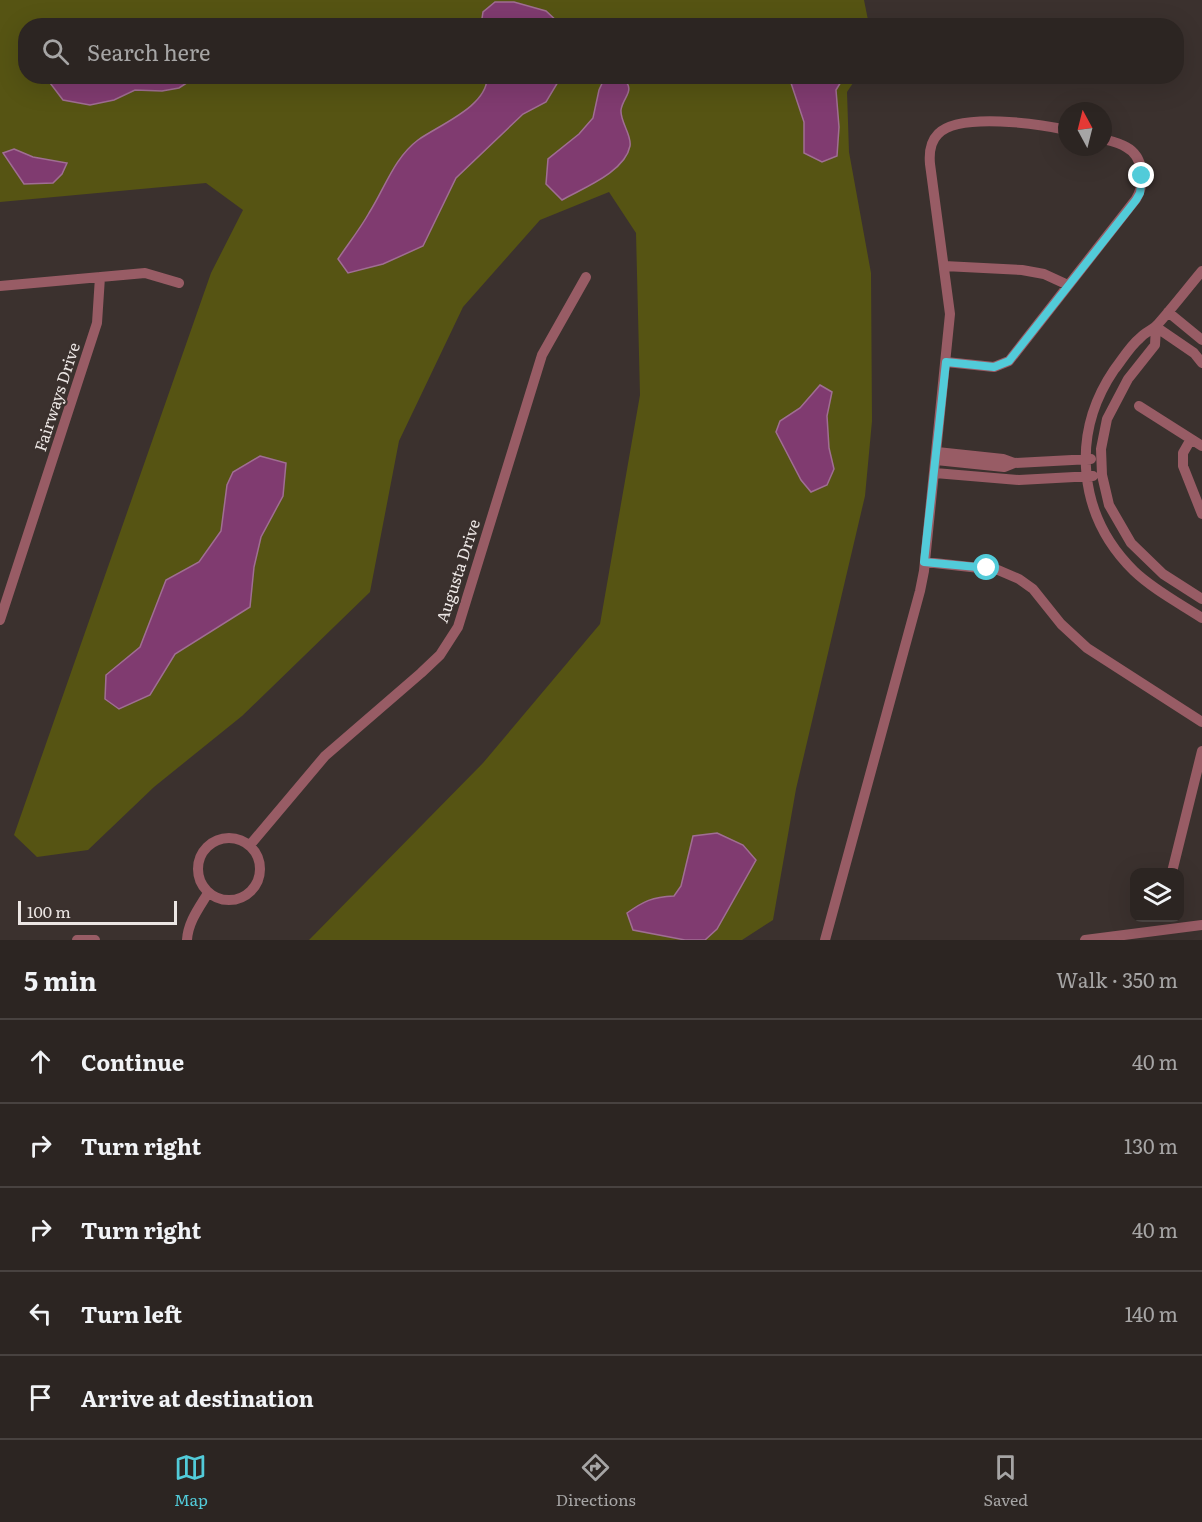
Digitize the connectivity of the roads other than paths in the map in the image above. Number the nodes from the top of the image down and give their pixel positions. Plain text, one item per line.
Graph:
1 (1058, 128) edge
2 (1112, 142) edge
3 (944, 266) junction
4 (1202, 271) edge
5 (100, 277) junction
6 (586, 277) dead end
7 (179, 283) dead end
8 (1068, 285) junction
9 (0, 286) edge
10 (1168, 312) junction
11 (1156, 327) junction
12 (1202, 340) edge
13 (1198, 354) edge
14 (946, 362) junction
15 (1202, 363) edge
16 (1139, 406) dead end
17 (1191, 439) junction
18 (1202, 446) edge
19 (936, 456) junction
20 (1101, 458) junction
21 (1085, 459) junction
22 (934, 473) junction
23 (1102, 475) junction
24 (1087, 476) junction
25 (1200, 505) edge
26 (924, 562) junction
27 (1202, 599) edge
28 (1202, 618) edge
29 (0, 620) edge
30 (1202, 722) edge
31 (1202, 751) edge
32 (250, 845) junction
33 (1173, 868) edge
34 (208, 893) junction
35 (1166, 922) edge
36 (1202, 925) edge
37 (1167, 930) junction
38 (77, 940) edge
39 (96, 940) edge
40 (187, 940) edge
41 (825, 940) edge
42 (1085, 940) edge

1 - 3 street
2 - 8 street
3 - 8 street
3 - 14 street
4 - 10 street
5 - 7 street
5 - 9 street
5 - 29 street, Fairways Drive
6 - 32 street, Augusta Drive
8 - 14 street
10 - 11 street
10 - 12 street
11 - 13 street
11 - 20 street
11 - 21 street
13 - 15 street
14 - 19 street
16 - 17 street
17 - 18 street
17 - 25 street
19 - 21 street
19 - 22 street
20 - 21 street
20 - 23 street
21 - 24 street
22 - 24 street
22 - 26 street
23 - 24 street
23 - 27 street
24 - 28 street
26 - 30 street
26 - 41 street
31 - 33 street
32 - 34 street
32 - 34 street
34 - 40 street
35 - 37 street
36 - 37 street
37 - 42 street
38 - 39 street

